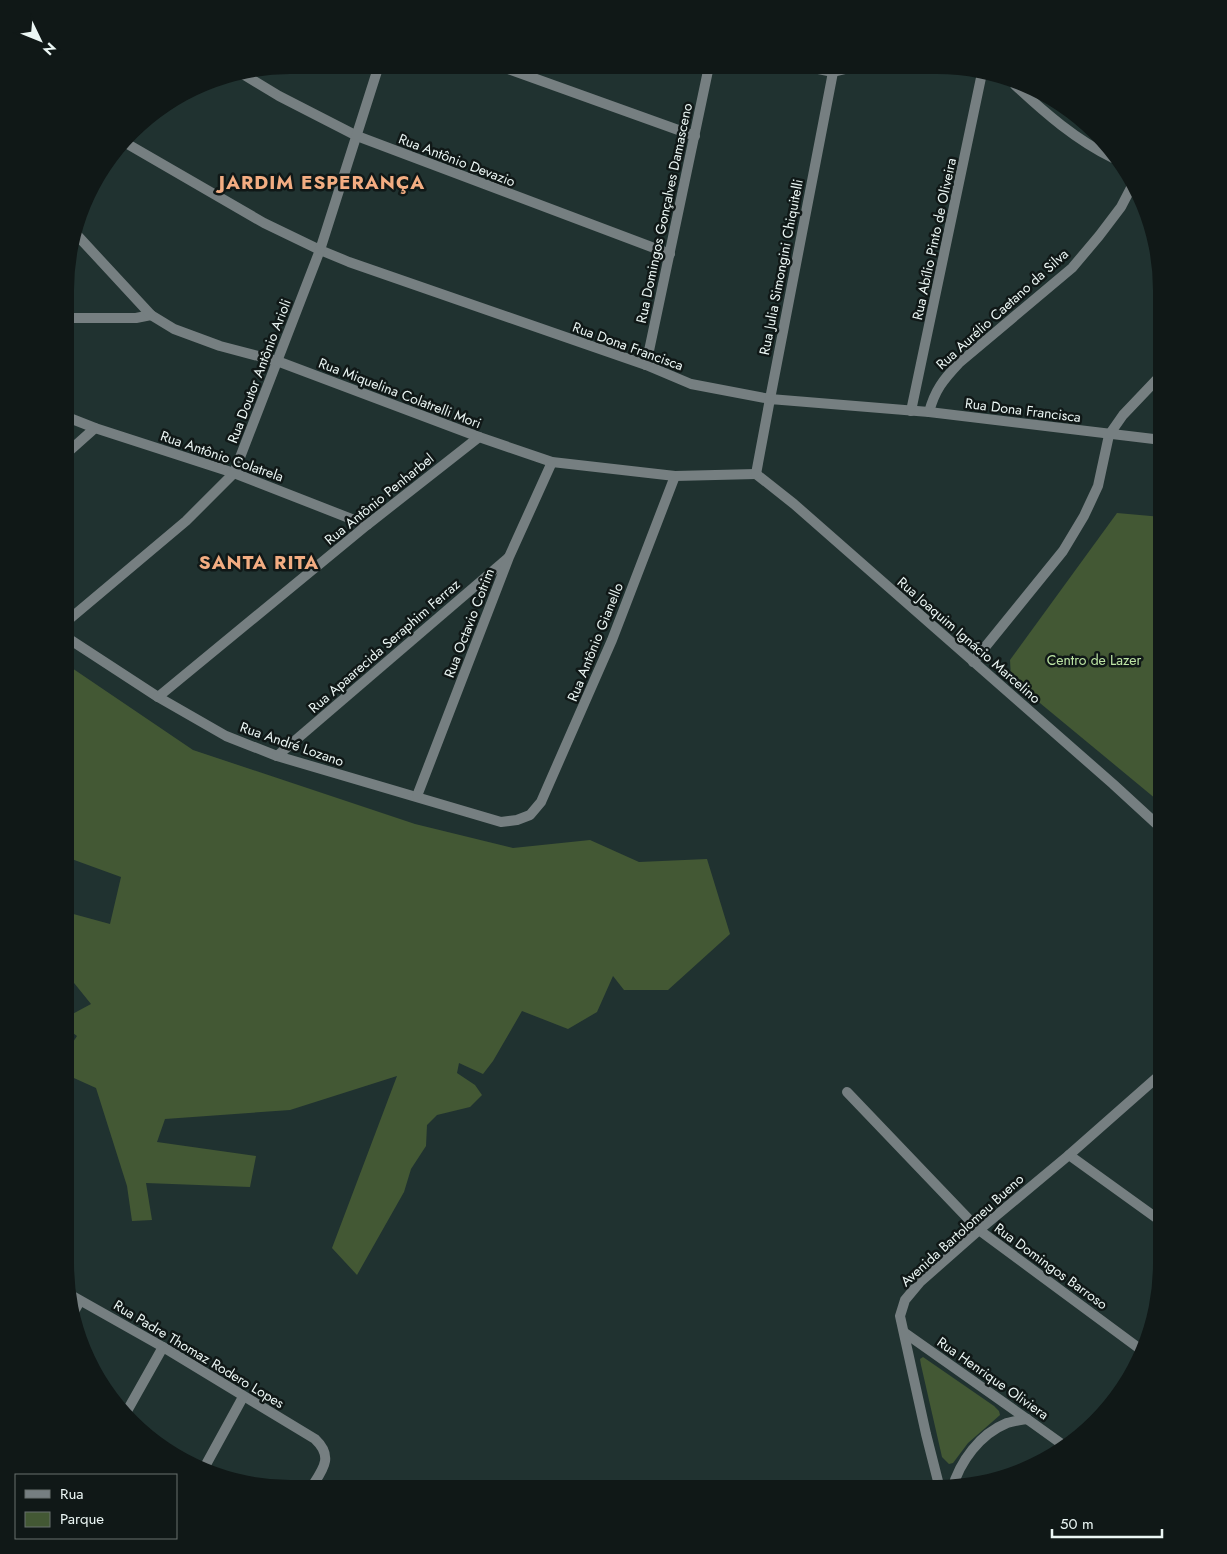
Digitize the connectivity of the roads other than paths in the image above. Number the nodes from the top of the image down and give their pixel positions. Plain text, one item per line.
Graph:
1 (376, 74) edge
2 (522, 74) edge
3 (707, 74) edge
4 (832, 74) edge
5 (249, 78) edge
6 (981, 78) edge
7 (1021, 91) edge
8 (357, 136) junction
9 (695, 136) junction
10 (129, 145) edge
11 (1106, 155) edge
12 (1129, 191) edge
13 (80, 238) edge
14 (320, 250) junction
15 (670, 254) junction
16 (151, 315) junction
17 (74, 318) edge
18 (277, 361) junction
19 (646, 365) junction
20 (1153, 383) edge
21 (770, 399) junction
22 (911, 411) junction
23 (929, 412) junction
24 (74, 420) edge
25 (95, 428) junction
26 (1108, 435) junction
27 (479, 437) junction
28 (1153, 439) edge
29 (74, 447) edge
30 (552, 462) junction
31 (234, 473) junction
32 (756, 474) junction
33 (675, 476) junction
34 (367, 525) junction
35 (510, 557) junction
36 (74, 615) edge
37 (74, 642) edge
38 (973, 662) junction
39 (158, 697) junction
40 (277, 756) junction
41 (417, 796) junction
42 (530, 815) joint
43 (1153, 821) edge
44 (1153, 1080) edge
45 (847, 1092) dead end
46 (1070, 1155) junction
47 (1153, 1215) edge
48 (978, 1230) junction
49 (77, 1298) edge
50 (80, 1300) junction
51 (78, 1304) edge
52 (905, 1332) junction
53 (163, 1347) junction
54 (1137, 1347) edge
55 (243, 1397) junction
56 (128, 1408) edge
57 (1027, 1419) junction
58 (1060, 1442) edge
59 (206, 1464) edge
60 (956, 1479) edge
61 (316, 1480) edge
62 (938, 1480) edge

1 - 8 street, Rua Doutor Antônio Arioli
2 - 9 street
3 - 9 street, Rua Domingos Gonçalves Damasceno
4 - 21 street, Rua Julia Simongini Chiquitelli
5 - 8 street, Rua Antônio Devazio
6 - 22 street, Rua Abílio Pinto de Oliveira
7 - 11 street
8 - 14 street, Rua Doutor Antônio Arioli
8 - 15 street, Rua Antônio Devazio
9 - 15 street, Rua Domingos Gonçalves Damasceno
10 - 14 street, Rua Dona Francisca
12 - 23 street, Rua Aurélio Caetano da Silva
13 - 16 street, Rua Miquelina Colatrelli Mori
14 - 18 street, Rua Doutor Antônio Arioli
14 - 19 street, Rua Dona Francisca
15 - 19 street, Rua Domingos Gonçalves Damasceno
16 - 17 street
16 - 18 street, Rua Miquelina Colatrelli Mori
18 - 27 street, Rua Miquelina Colatrelli Mori
18 - 31 street, Rua Doutor Antônio Arioli
19 - 21 street, Rua Dona Francisca
20 - 26 street
21 - 22 street, Rua Dona Francisca
21 - 32 street, Rua Julia Simongini Chiquitelli
22 - 23 street, Rua Dona Francisca
23 - 26 street, Rua Dona Francisca
24 - 25 street, Rua Antônio Colatrela
25 - 29 street
25 - 31 street, Rua Antônio Colatrela
26 - 28 street, Rua Dona Francisca
26 - 38 street
27 - 30 street, Rua Miquelina Colatrelli Mori
27 - 34 street, Rua Antônio Penharbel
30 - 33 street, Rua Miquelina Colatrelli Mori
30 - 35 street, Rua Octavio Cotrim
31 - 34 street, Rua Antônio Colatrela
31 - 36 street, Rua Doutor Antônio Arioli
32 - 33 street, Rua Miquelina Colatrelli Mori
32 - 38 street, Rua Joaquim Ignácio Marcelino
33 - 42 street, Rua Antônio Gianello
34 - 39 street, Rua Antônio Penharbel
35 - 40 street, Rua Apaarecida Seraphim Ferraz
35 - 41 street, Rua Octavio Cotrim
37 - 39 street, Rua André Lozano
38 - 43 street, Rua Joaquim Ignácio Marcelino
39 - 40 street, Rua André Lozano
40 - 41 street, Rua André Lozano
41 - 42 street, Rua André Lozano
44 - 46 street, Avenida Bartolomeu Bueno
45 - 48 street, Rua Domingos Barroso
46 - 47 street
46 - 48 street, Avenida Bartolomeu Bueno
48 - 52 street, Avenida Bartolomeu Bueno
48 - 54 street, Rua Domingos Barroso
49 - 50 street, Rua Padre Thomaz Rodero Lopes
50 - 51 street
50 - 53 street, Rua Padre Thomaz Rodero Lopes
52 - 57 street, Rua Henrique Oliviera
52 - 62 street, Avenida Bartolomeu Bueno
53 - 55 street, Rua Padre Thomaz Rodero Lopes
53 - 56 street
55 - 59 street
55 - 61 street, Rua Padre Thomaz Rodero Lopes
57 - 58 street, Rua Henrique Oliviera
57 - 60 street

